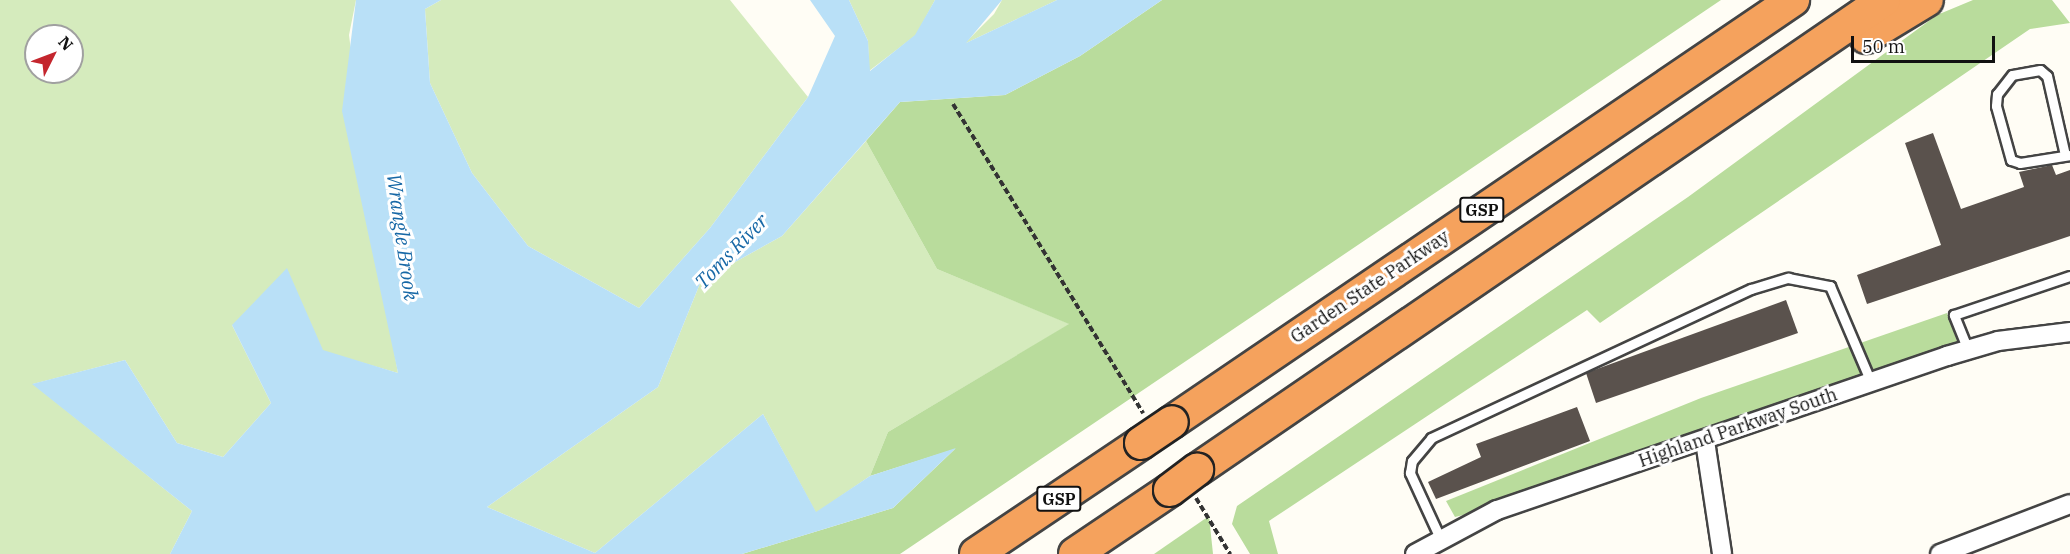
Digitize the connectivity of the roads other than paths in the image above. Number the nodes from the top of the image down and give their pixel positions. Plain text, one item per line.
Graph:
1 (1793, 0) edge
2 (1884, 0) edge
3 (1927, 0) edge
4 (1701, 128) junction
5 (2067, 155) edge
6 (2070, 276) edge
7 (2070, 332) edge
8 (1968, 350) junction
9 (1871, 382) junction
10 (1705, 441) junction
11 (2070, 504) edge
12 (1440, 538) junction
13 (976, 554) edge
14 (1075, 554) edge
15 (1415, 554) edge
16 (1722, 554) edge
17 (1940, 554) edge

1 - 13 highway, Garden State Parkway / GSP
2 - 4 highway
3 - 4 highway
4 - 14 highway
5 - 5 lane
6 - 8 lane
7 - 8 street, Highland Parkway South
8 - 9 street, Highland Parkway South
9 - 10 street, Highland Parkway South
9 - 12 lane
10 - 12 street, Highland Parkway South
10 - 16 street
11 - 17 street
12 - 15 street, Highland Parkway South

